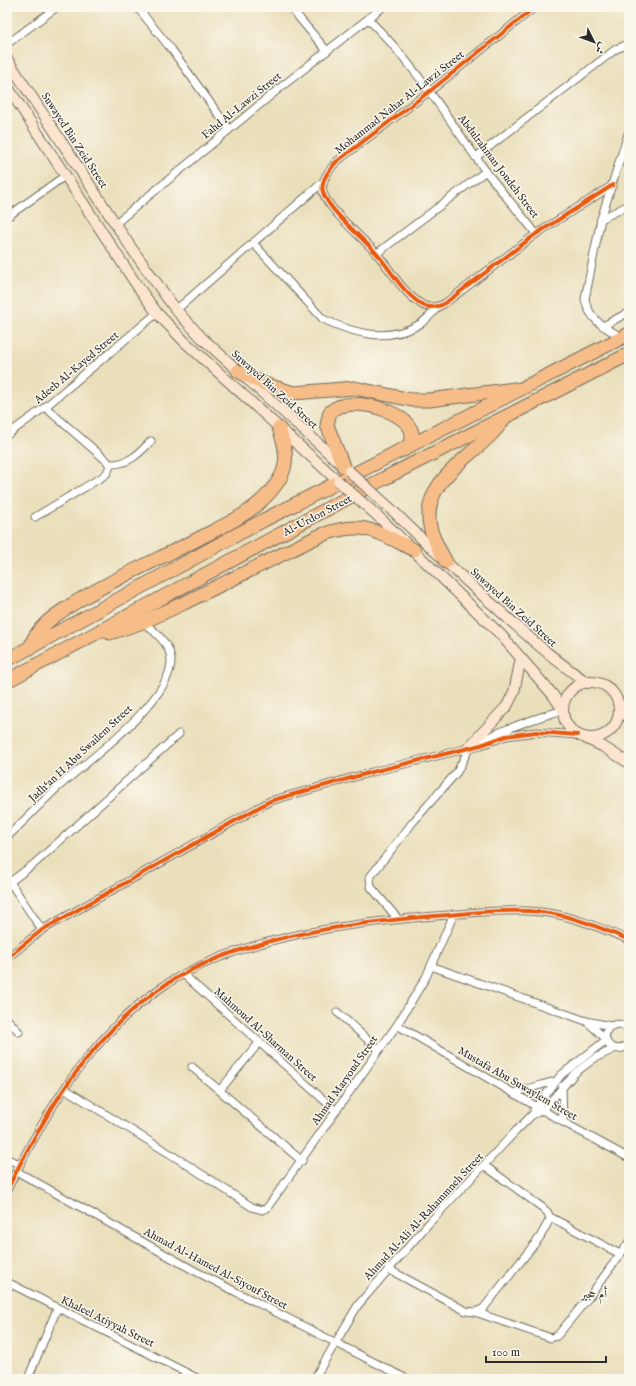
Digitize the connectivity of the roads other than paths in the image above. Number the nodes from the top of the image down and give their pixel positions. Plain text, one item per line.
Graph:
1 (57, 7) edge
2 (137, 7) edge
3 (290, 7) edge
4 (383, 7) edge
5 (535, 7) edge
6 (368, 19) junction
7 (7, 44) edge
8 (629, 44) edge
9 (327, 51) junction
10 (7, 58) edge
11 (7, 86) edge
12 (430, 91) junction
13 (10, 97) edge
14 (230, 130) junction
15 (629, 130) edge
16 (476, 157) junction
17 (486, 171) junction
18 (66, 175) junction
19 (323, 182) junction
20 (613, 185) junction
21 (629, 205) edge
22 (7, 217) edge
23 (601, 219) junction
24 (116, 223) junction
25 (536, 234) junction
26 (253, 243) junction
27 (376, 254) junction
28 (438, 307) junction
29 (176, 310) junction
30 (629, 312) edge
31 (157, 313) junction
32 (603, 326) junction
33 (625, 335) edge
34 (629, 354) edge
35 (238, 371) junction
36 (523, 389) junction
37 (45, 407) junction
38 (506, 417) junction
39 (279, 428) junction
40 (7, 435) edge
41 (151, 441) dead end
42 (401, 451) junction
43 (109, 464) junction
44 (346, 468) junction
45 (35, 517) dead end
46 (414, 550) junction
47 (446, 562) junction
48 (131, 614) junction
49 (142, 622) junction
50 (30, 648) junction
51 (58, 653) junction
52 (521, 658) junction
53 (7, 660) edge
54 (7, 681) edge
55 (588, 682) junction
56 (618, 702) junction
57 (563, 710) junction
58 (629, 719) edge
59 (178, 734) dead end
60 (581, 736) junction
61 (468, 748) junction
62 (629, 764) edge
63 (7, 837) edge
64 (8, 881) edge
65 (454, 914) junction
66 (398, 919) junction
67 (42, 930) junction
68 (629, 940) edge
69 (7, 958) edge
70 (431, 966) junction
71 (183, 974) junction
72 (337, 1012) dead end
73 (7, 1019) edge
74 (586, 1021) junction
75 (626, 1023) edge
76 (397, 1025) junction
77 (611, 1026) junction
78 (629, 1031) edge
79 (19, 1032) dead end
80 (605, 1039) junction
81 (259, 1044) junction
82 (628, 1046) edge
83 (378, 1049) junction
84 (614, 1049) junction
85 (192, 1067) dead end
86 (555, 1081) junction
87 (562, 1086) junction
88 (65, 1089) junction
89 (220, 1090) junction
90 (513, 1093) junction
91 (536, 1106) junction
92 (335, 1110) junction
93 (542, 1110) junction
94 (532, 1115) junction
95 (563, 1122) junction
96 (629, 1158) edge
97 (7, 1159) edge
98 (302, 1161) junction
99 (20, 1164) junction
100 (484, 1166) junction
101 (16, 1171) junction
102 (7, 1190) edge
103 (550, 1217) junction
104 (629, 1242) edge
105 (620, 1254) junction
106 (388, 1269) junction
107 (7, 1282) edge
108 (57, 1309) junction
109 (475, 1312) junction
110 (334, 1343) junction
111 (29, 1379) edge
112 (199, 1379) edge
113 (314, 1379) edge
114 (407, 1379) edge

1 - 7 street
2 - 14 street
3 - 9 street
4 - 6 street, Fahd Al-Lawzi Street
5 - 12 street, Mohammad Nahar Al-Lawzi Street
6 - 9 street, Fahd Al-Lawzi Street
6 - 12 street, Abdulrahman Joudeh Street
8 - 16 street
9 - 14 street, Fahd Al-Lawzi Street
10 - 24 main road, Suwayed Bin Zeid Street
11 - 13 main road
12 - 16 street, Abdulrahman Joudeh Street
12 - 19 street, Mohammad Nahar Al-Lawzi Street
13 - 18 main road
14 - 24 street, Fahd Al-Lawzi Street
15 - 20 street
16 - 17 street, Abdulrahman Joudeh Street
17 - 25 street, Abdulrahman Joudeh Street
17 - 27 street
18 - 22 street
18 - 31 main road
19 - 26 street, Mohammad Nahar Al-Lawzi Street
19 - 27 street
20 - 23 street
20 - 25 street
21 - 23 street
23 - 32 street
24 - 29 main road, Suwayed Bin Zeid Street
25 - 28 street
26 - 28 street
26 - 29 street, Mohammad Nahar Al-Lawzi Street
27 - 28 street
29 - 35 main road, Suwayed Bin Zeid Street
30 - 32 street
31 - 37 street, Adeeb Al-Kayed Street
31 - 39 main road
32 - 33 street
33 - 36 highway, Al-Urdon Street
34 - 38 highway, Al-Urdon Street
35 - 36 highway
35 - 44 main road, Suwayed Bin Zeid Street
36 - 42 highway, Al-Urdon Street
37 - 40 street, Adeeb Al-Kayed Street
37 - 43 street
38 - 47 highway
38 - 48 highway, Al-Urdon Street
39 - 46 main road, bridge
39 - 50 highway
41 - 43 street
42 - 44 highway
42 - 50 highway, Al-Urdon Street
43 - 45 street
44 - 47 main road, Suwayed Bin Zeid Street, bridge
46 - 49 highway
46 - 52 main road
47 - 55 main road, Suwayed Bin Zeid Street
48 - 49 street, Jadh‘an H Abu Swailem Street
48 - 51 highway, Al-Urdon Street
49 - 51 highway
49 - 63 street, Jadh‘an H Abu Swailem Street
50 - 53 highway, Al-Urdon Street
51 - 54 highway, Al-Urdon Street
52 - 57 main road
52 - 61 main road
55 - 56 main road
55 - 57 main road
56 - 58 main road
56 - 60 main road
57 - 60 main road
57 - 61 street
59 - 64 street
60 - 61 street
60 - 62 main road
61 - 66 street
61 - 67 street
64 - 67 street
65 - 66 street
65 - 68 street
65 - 70 street, Ahmad Maryoud Street
66 - 71 street
67 - 69 street
70 - 74 street
70 - 76 street, Ahmad Maryoud Street
71 - 81 street, Mahmoud Al-Sharman Street
71 - 88 street
72 - 83 street
73 - 79 street
74 - 77 street
74 - 80 street
75 - 77 street
75 - 78 street
76 - 83 street, Ahmad Maryoud Street
76 - 90 street, Mustafa Abu Suwaylem Street
77 - 80 street
80 - 84 street
80 - 86 street, Ahmad Al-Ali Al-Rahammneh Street
81 - 89 street
81 - 92 street, Mahmoud Al-Sharman Street
82 - 84 street, Ahmad Al-Ali Al-Rahammneh Street
83 - 92 street, Ahmad Maryoud Street
84 - 87 street, Ahmad Al-Ali Al-Rahammneh Street
85 - 89 street
86 - 90 street, Ahmad Al-Ali Al-Rahammneh Street
86 - 91 street, Ahmad Al-Ali Al-Rahammneh Street
87 - 93 street, Ahmad Al-Ali Al-Rahammneh Street
87 - 95 street
88 - 98 street, Ahmad Maryoud Street
88 - 99 street
89 - 98 street
90 - 91 street, Mustafa Abu Suwaylem Street
91 - 93 street, Mustafa Abu Suwaylem Street
91 - 94 street, Ahmad Al-Ali Al-Rahammneh Street
92 - 98 street, Ahmad Maryoud Street
93 - 94 street, Ahmad Al-Ali Al-Rahammneh Street
93 - 95 street, Mustafa Abu Suwaylem Street
94 - 100 street, Ahmad Al-Ali Al-Rahammneh Street
95 - 96 street, Mustafa Abu Suwaylem Street
97 - 99 street
99 - 101 street
100 - 103 street
100 - 106 street, Ahmad Al-Ali Al-Rahammneh Street
101 - 102 street
101 - 110 street, Ahmad Al-Hamed Al-Siyouf Street
103 - 105 street
103 - 109 street
104 - 105 street
105 - 109 street
106 - 109 street
106 - 110 street, Ahmad Al-Ali Al-Rahammneh Street
107 - 108 street, Khaleel Atiyyah Street
108 - 111 street
108 - 112 street, Khaleel Atiyyah Street
110 - 113 street, Ahmad Al-Ali Al-Rahammneh Street
110 - 114 street, Ahmad Al-Hamed Al-Siyouf Street

